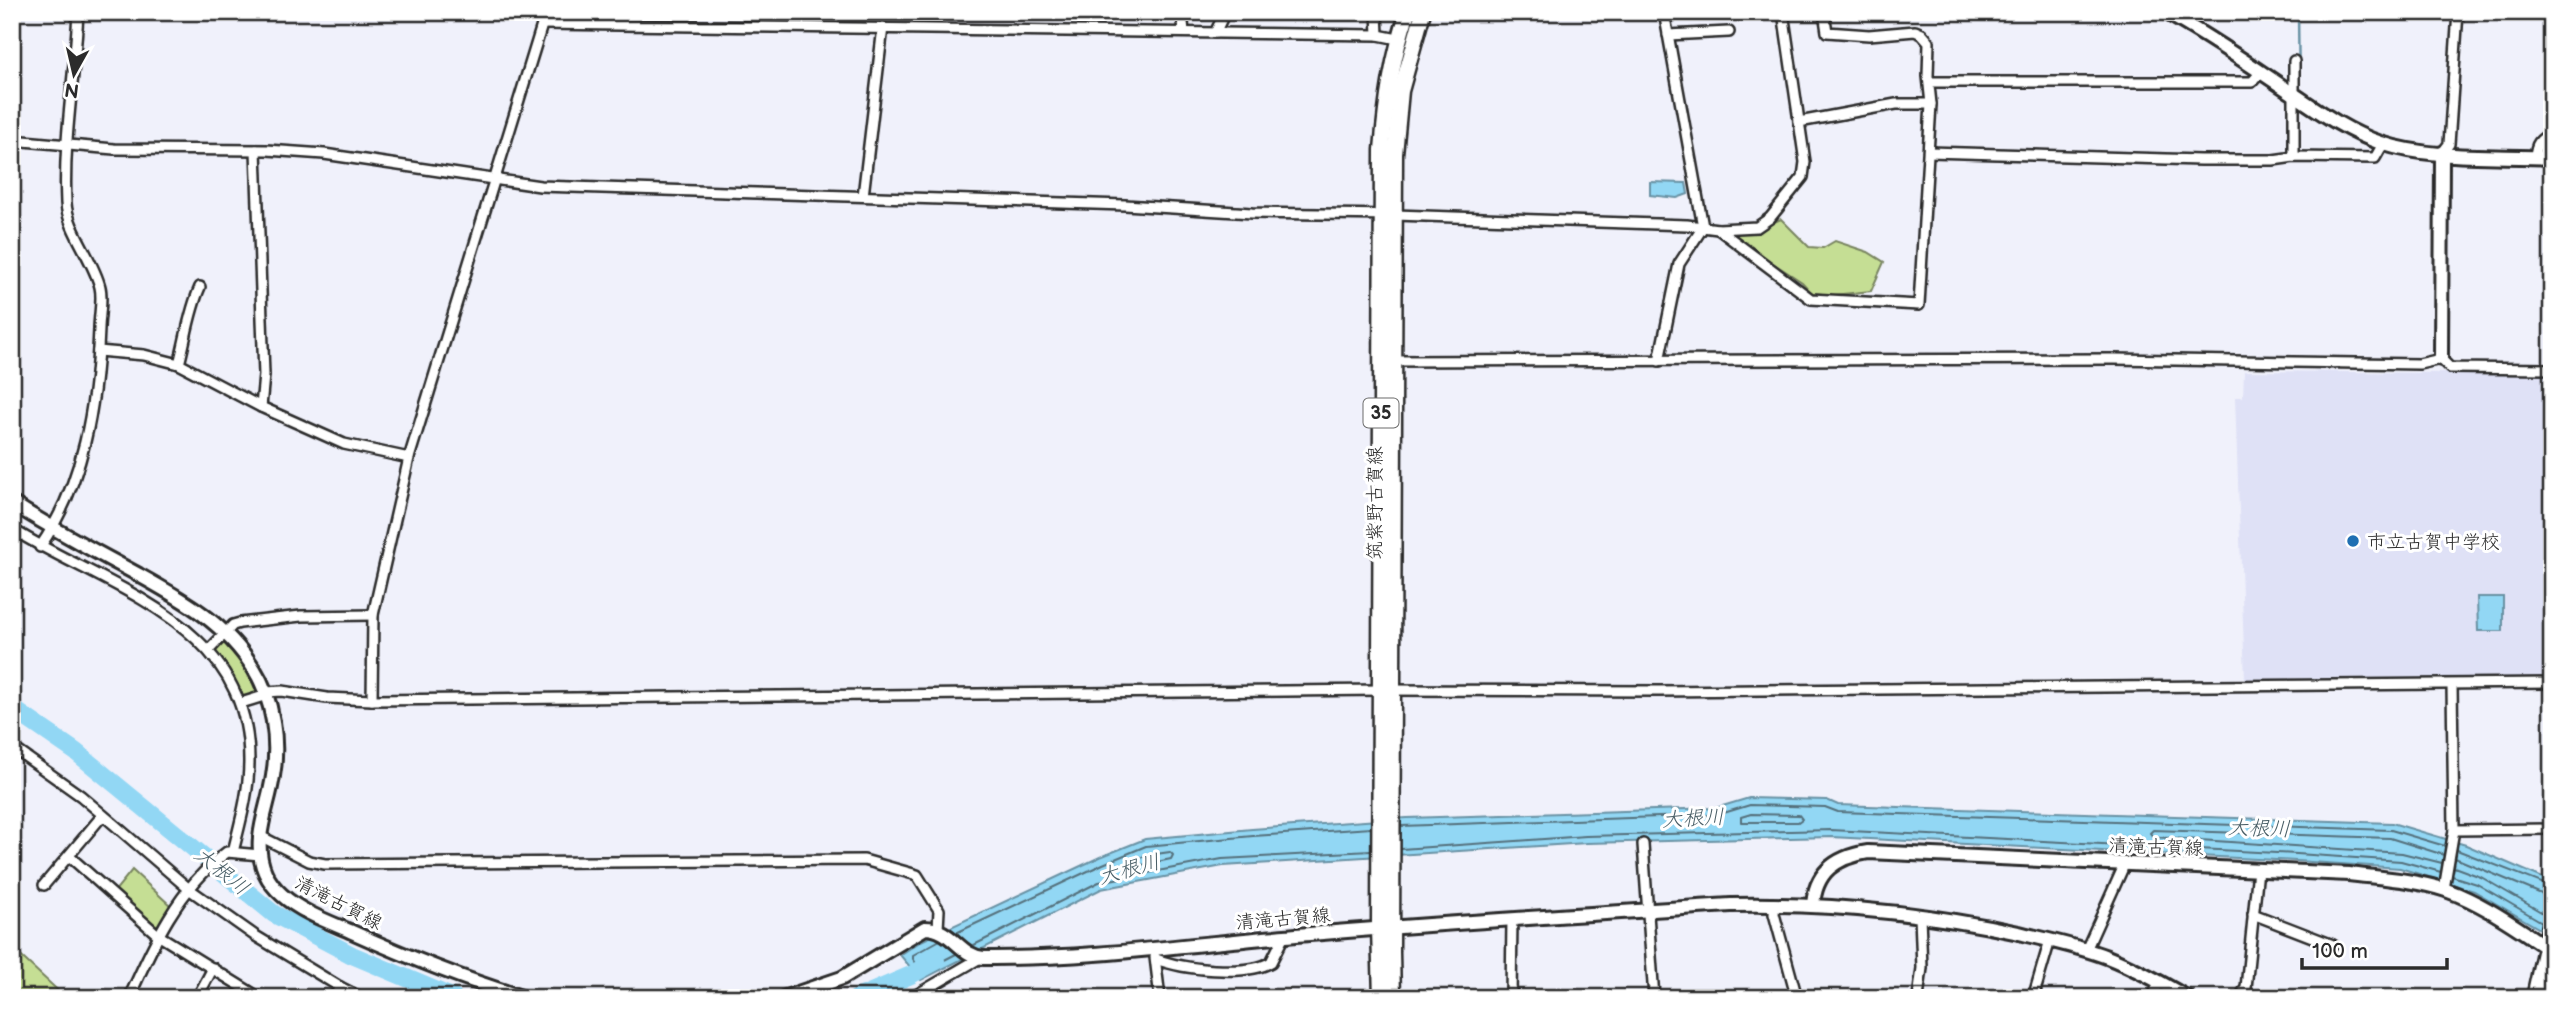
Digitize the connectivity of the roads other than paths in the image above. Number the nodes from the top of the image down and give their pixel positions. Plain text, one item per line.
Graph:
1 (78, 12) edge
2 (546, 12) edge
3 (1182, 12) edge
4 (1225, 12) edge
5 (1377, 12) edge
6 (1408, 12) edge
7 (1423, 12) edge
8 (1664, 12) edge
9 (1783, 12) edge
10 (1824, 12) edge
11 (2165, 12) edge
12 (2458, 12) edge
13 (542, 24) junction
14 (883, 27) junction
15 (1184, 32) junction
16 (1729, 32) dead end
17 (1215, 33) junction
18 (1378, 35) junction
19 (1668, 35) junction
20 (1398, 39) junction
21 (2294, 61) dead end
22 (2261, 72) junction
23 (1930, 82) junction
24 (2295, 95) junction
25 (1931, 104) junction
26 (1799, 122) junction
27 (2552, 133) edge
28 (12, 140) edge
29 (65, 143) junction
30 (2383, 144) junction
31 (256, 150) junction
32 (1929, 152) junction
33 (2442, 153) junction
34 (2294, 157) junction
35 (2535, 157) junction
36 (2552, 158) edge
37 (495, 179) junction
38 (863, 196) junction
39 (1388, 215) junction
40 (1703, 226) junction
41 (1718, 229) junction
42 (200, 287) dead end
43 (98, 351) junction
44 (2441, 359) junction
45 (1659, 361) junction
46 (1388, 362) junction
47 (179, 364) junction
48 (2552, 369) edge
49 (261, 407) junction
50 (409, 458) junction
51 (12, 503) edge
52 (54, 527) junction
53 (12, 529) edge
54 (40, 547) junction
55 (373, 615) junction
56 (226, 632) junction
57 (209, 650) junction
58 (2552, 684) edge
59 (2452, 685) junction
60 (1387, 690) junction
61 (266, 693) junction
62 (372, 700) junction
63 (242, 703) junction
64 (12, 747) edge
65 (102, 816) junction
66 (2552, 829) edge
67 (2454, 833) junction
68 (260, 836) junction
69 (1643, 844) dead end
70 (233, 852) junction
71 (260, 855) junction
72 (69, 856) junction
73 (2122, 864) junction
74 (2258, 869) junction
75 (44, 885) dead end
76 (191, 887) junction
77 (2445, 887) junction
78 (1774, 904) junction
79 (1813, 905) junction
80 (1648, 910) junction
81 (2253, 914) junction
82 (1920, 916) junction
83 (1512, 919) junction
84 (1386, 928) junction
85 (941, 930) junction
86 (158, 934) junction
87 (1284, 936) junction
88 (2050, 940) junction
89 (2550, 940) edge
90 (2333, 945) dead end
91 (2086, 950) junction
92 (1153, 954) junction
93 (976, 957) junction
94 (213, 968) junction
95 (2159, 981) junction
96 (340, 987) junction
97 (129, 998) edge
98 (197, 998) edge
99 (260, 998) edge
100 (334, 998) edge
101 (362, 998) edge
102 (525, 998) edge
103 (783, 998) edge
104 (911, 998) edge
105 (1160, 998) edge
106 (1381, 998) edge
107 (1393, 998) edge
108 (1511, 998) edge
109 (1654, 998) edge
110 (1797, 998) edge
111 (1917, 998) edge
112 (2033, 998) edge
113 (2153, 998) edge
114 (2188, 998) edge
115 (2239, 998) edge
116 (2536, 998) edge

1 - 29 street
2 - 13 street
3 - 15 street
4 - 17 street
5 - 18 street
6 - 20 main road, 筑紫野古賀線 / 35
7 - 39 main road, 筑紫野古賀線 / 35
8 - 19 street
9 - 26 street
10 - 23 street
11 - 22 main road
12 - 33 street
13 - 14 street
13 - 37 street
14 - 15 street
14 - 38 street
15 - 17 street
16 - 19 street
17 - 18 street
18 - 20 street
19 - 40 street
20 - 39 main road, 筑紫野古賀線 / 35
21 - 24 street
22 - 23 street
22 - 24 main road
23 - 25 street
24 - 30 main road
24 - 34 street
25 - 26 street
25 - 32 street
26 - 41 street
27 - 35 street
28 - 29 street
29 - 31 street
29 - 43 street
30 - 33 main road
30 - 34 street
31 - 37 street
31 - 49 street
32 - 34 street
32 - 41 street
33 - 35 main road
33 - 44 main road
35 - 36 main road
37 - 38 street
37 - 50 street
38 - 39 street
39 - 40 street
39 - 46 main road, 筑紫野古賀線 / 35
40 - 41 street
40 - 45 street
42 - 47 street
43 - 47 street
43 - 52 street
44 - 45 street
44 - 48 street
45 - 46 street
46 - 60 main road, 筑紫野古賀線 / 35
47 - 49 street
49 - 50 street
50 - 55 street
51 - 52 main road, 清滝古賀線
52 - 54 street
52 - 56 main road, 清滝古賀線
53 - 54 street
54 - 57 street
55 - 56 street
55 - 62 street
56 - 57 street
56 - 61 main road, 清滝古賀線
57 - 63 street
58 - 59 street
59 - 60 street
59 - 67 street
60 - 62 street
60 - 84 main road, 筑紫野古賀線 / 35
61 - 62 street
61 - 63 street
61 - 68 main road, 清滝古賀線
63 - 70 street
64 - 65 street
65 - 72 street
65 - 76 street
66 - 67 street
67 - 77 street
68 - 71 main road, 清滝古賀線
68 - 85 street
69 - 80 street
70 - 71 street
70 - 76 street
71 - 102 main road, 清滝古賀線
72 - 75 street
72 - 86 street
73 - 74 main road, 清滝古賀線
73 - 79 main road, 清滝古賀線
73 - 91 street
74 - 77 main road, 清滝古賀線
74 - 81 street
76 - 86 street
76 - 96 street
77 - 89 main road, 清滝古賀線
78 - 79 main road, 清滝古賀線
78 - 80 main road, 清滝古賀線
78 - 110 street
79 - 82 main road, 清滝古賀線
80 - 83 main road, 清滝古賀線
80 - 109 street
81 - 90 street
81 - 115 street
82 - 88 main road, 清滝古賀線
82 - 111 street
83 - 84 main road, 清滝古賀線
83 - 108 street
84 - 87 main road, 清滝古賀線
84 - 106 main road, 筑紫野古賀線 / 35
84 - 107 main road, 筑紫野古賀線 / 35
85 - 93 main road
85 - 103 main road
86 - 94 street
86 - 97 street
87 - 92 main road, 清滝古賀線
87 - 92 street
88 - 91 main road, 清滝古賀線
88 - 112 street
89 - 116 highway
91 - 95 main road, 清滝古賀線
92 - 93 main road, 清滝古賀線
92 - 105 street
93 - 104 street
94 - 98 street
94 - 99 street
95 - 113 street
95 - 114 main road, 清滝古賀線
96 - 100 street
96 - 101 street

